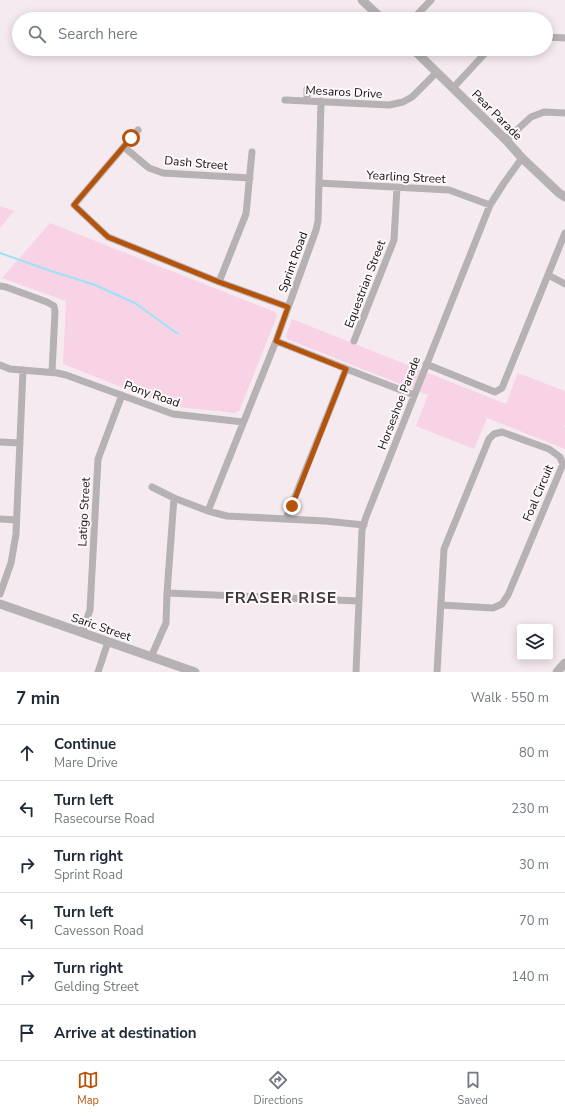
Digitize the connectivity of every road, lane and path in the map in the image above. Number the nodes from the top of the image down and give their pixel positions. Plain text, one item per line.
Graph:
1 (362, 0) edge
2 (431, 0) edge
3 (375, 12) edge
4 (420, 12) edge
5 (553, 37) edge
6 (565, 38) edge
7 (420, 56) edge
8 (483, 56) edge
9 (437, 72) junction
10 (453, 88) junction
11 (307, 89) dead end
12 (285, 100) dead end
13 (306, 101) junction
14 (321, 101) junction
15 (565, 113) edge
16 (138, 130) dead end
17 (506, 140) junction
18 (124, 147) junction
19 (252, 152) dead end
20 (522, 158) junction
21 (250, 178) junction
22 (319, 183) junction
23 (397, 187) junction
24 (565, 197) edge
25 (490, 205) junction
26 (565, 233) edge
27 (548, 275) junction
28 (219, 282) junction
29 (565, 284) edge
30 (0, 286) edge
31 (288, 307) junction
32 (276, 341) junction
33 (354, 341) dead end
34 (426, 364) junction
35 (0, 365) edge
36 (346, 369) junction
37 (23, 370) junction
38 (55, 372) junction
39 (122, 395) junction
40 (414, 395) junction
41 (243, 422) junction
42 (0, 442) edge
43 (20, 443) junction
44 (152, 487) dead end
45 (174, 498) junction
46 (208, 511) junction
47 (0, 519) edge
48 (286, 519) junction
49 (16, 520) junction
50 (364, 525) junction
51 (167, 593) junction
52 (0, 594) edge
53 (359, 600) junction
54 (0, 604) edge
55 (441, 605) junction
56 (82, 633) junction
57 (108, 642) junction
58 (151, 657) junction
59 (565, 663) edge
60 (98, 672) edge
61 (195, 672) edge
62 (356, 672) edge
63 (437, 672) edge
64 (557, 672) edge

1 - 3 street
2 - 4 street
5 - 6 street
7 - 9 street, Pear Parade
8 - 10 street
9 - 10 street, Pear Parade
9 - 14 street, Mesaros Drive
10 - 17 street, Pear Parade
11 - 13 street
12 - 13 street, Mesaros Drive
13 - 14 street, Mesaros Drive
14 - 22 street, Sprint Road
15 - 17 street
16 - 18 street
17 - 20 street, Pear Parade
18 - 21 street, Dash Street
18 - 28 street
19 - 21 street
20 - 24 street, Pear Parade
20 - 25 street, Horseshoe Parade
21 - 28 street
22 - 23 street, Yearling Street
22 - 31 street, Sprint Road
23 - 25 street, Yearling Street
23 - 33 street, Equestrian Street
25 - 34 street, Horseshoe Parade
26 - 27 street
27 - 29 street
27 - 34 street
28 - 31 street
30 - 38 street
31 - 32 street, Sprint Road
32 - 36 street
32 - 41 street, Sprint Road
34 - 40 street, Horseshoe Parade
35 - 37 street, Pony Road
36 - 40 street
36 - 48 street
37 - 38 street, Pony Road
37 - 43 street
38 - 39 street, Pony Road
39 - 41 street, Pony Road
39 - 56 street, Latigo Street
40 - 50 street, Horseshoe Parade
41 - 46 street, Sprint Road
42 - 43 street
43 - 49 street
44 - 45 street
45 - 46 street
45 - 51 street
46 - 48 street
47 - 49 street
48 - 50 street
49 - 52 street
50 - 53 street, Horseshoe Parade
51 - 53 street
51 - 58 street
53 - 62 street, Horseshoe Parade
54 - 56 street, Saric Street
55 - 55 street, Foal Circuit
55 - 63 street, Foal Circuit
56 - 57 street, Saric Street
57 - 58 street, Saric Street
57 - 60 street
58 - 61 street, Saric Street
59 - 64 street

